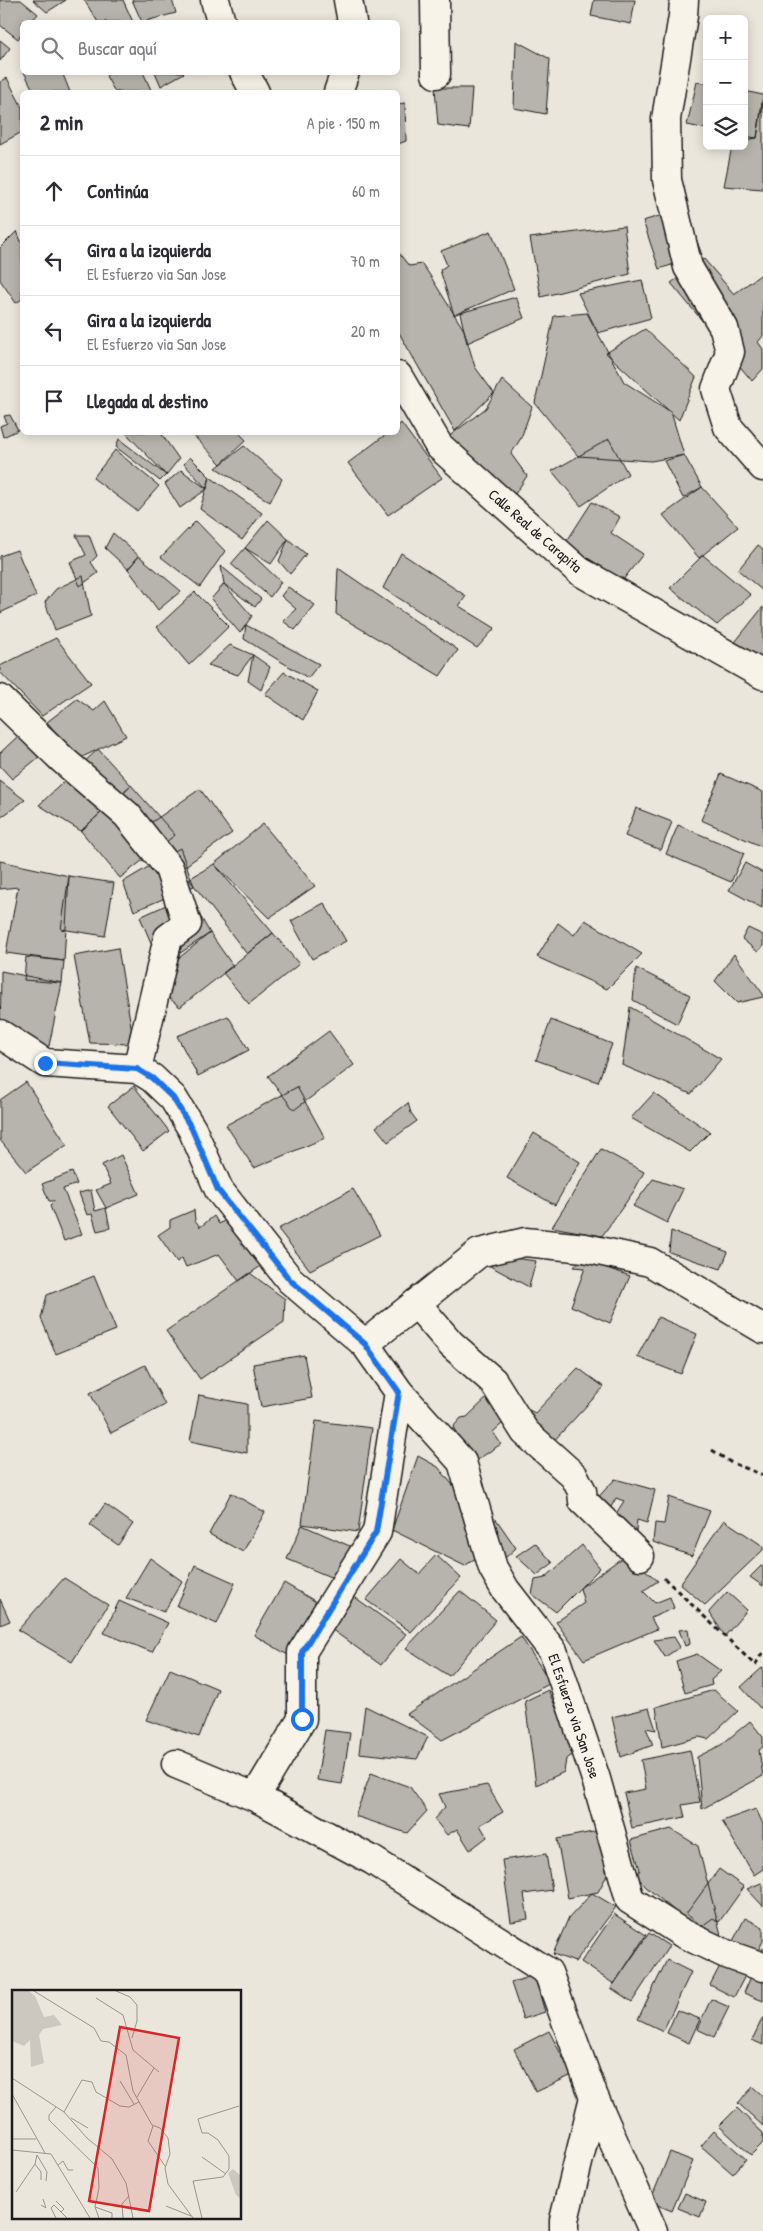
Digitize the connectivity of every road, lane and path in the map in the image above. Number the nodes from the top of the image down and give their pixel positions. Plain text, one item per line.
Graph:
1 (215, 0) edge
2 (348, 0) edge
3 (435, 0) edge
4 (684, 0) edge
5 (220, 20) edge
6 (352, 20) edge
7 (436, 74) dead end
8 (246, 75) edge
9 (344, 75) edge
10 (254, 90) edge
11 (339, 90) edge
12 (400, 379) edge
13 (763, 467) edge
14 (763, 675) edge
15 (0, 699) edge
16 (0, 1034) edge
17 (137, 1069) junction
18 (416, 1303) junction
19 (763, 1329) edge
20 (365, 1344) junction
21 (399, 1392) junction
22 (712, 1450) dead end
23 (763, 1475) edge
24 (640, 1556) joint
25 (763, 1652) edge
26 (176, 1764) dead end
27 (255, 1797) junction
28 (763, 1967) edge
29 (594, 2097) junction
30 (564, 2231) edge
31 (653, 2231) edge

1 - 5 street
2 - 6 street
3 - 7 street
4 - 13 street
8 - 10 street
9 - 11 street
12 - 14 street, Calle Real de Carapita
15 - 17 street
16 - 17 street
17 - 20 street, El Esfuerzo via San Jose
18 - 19 street
18 - 20 street
18 - 24 street
20 - 21 street, El Esfuerzo via San Jose
21 - 27 street
21 - 28 street, El Esfuerzo via San Jose
22 - 23 path
24 - 25 path
26 - 27 street
27 - 29 street
29 - 30 street
29 - 31 street

